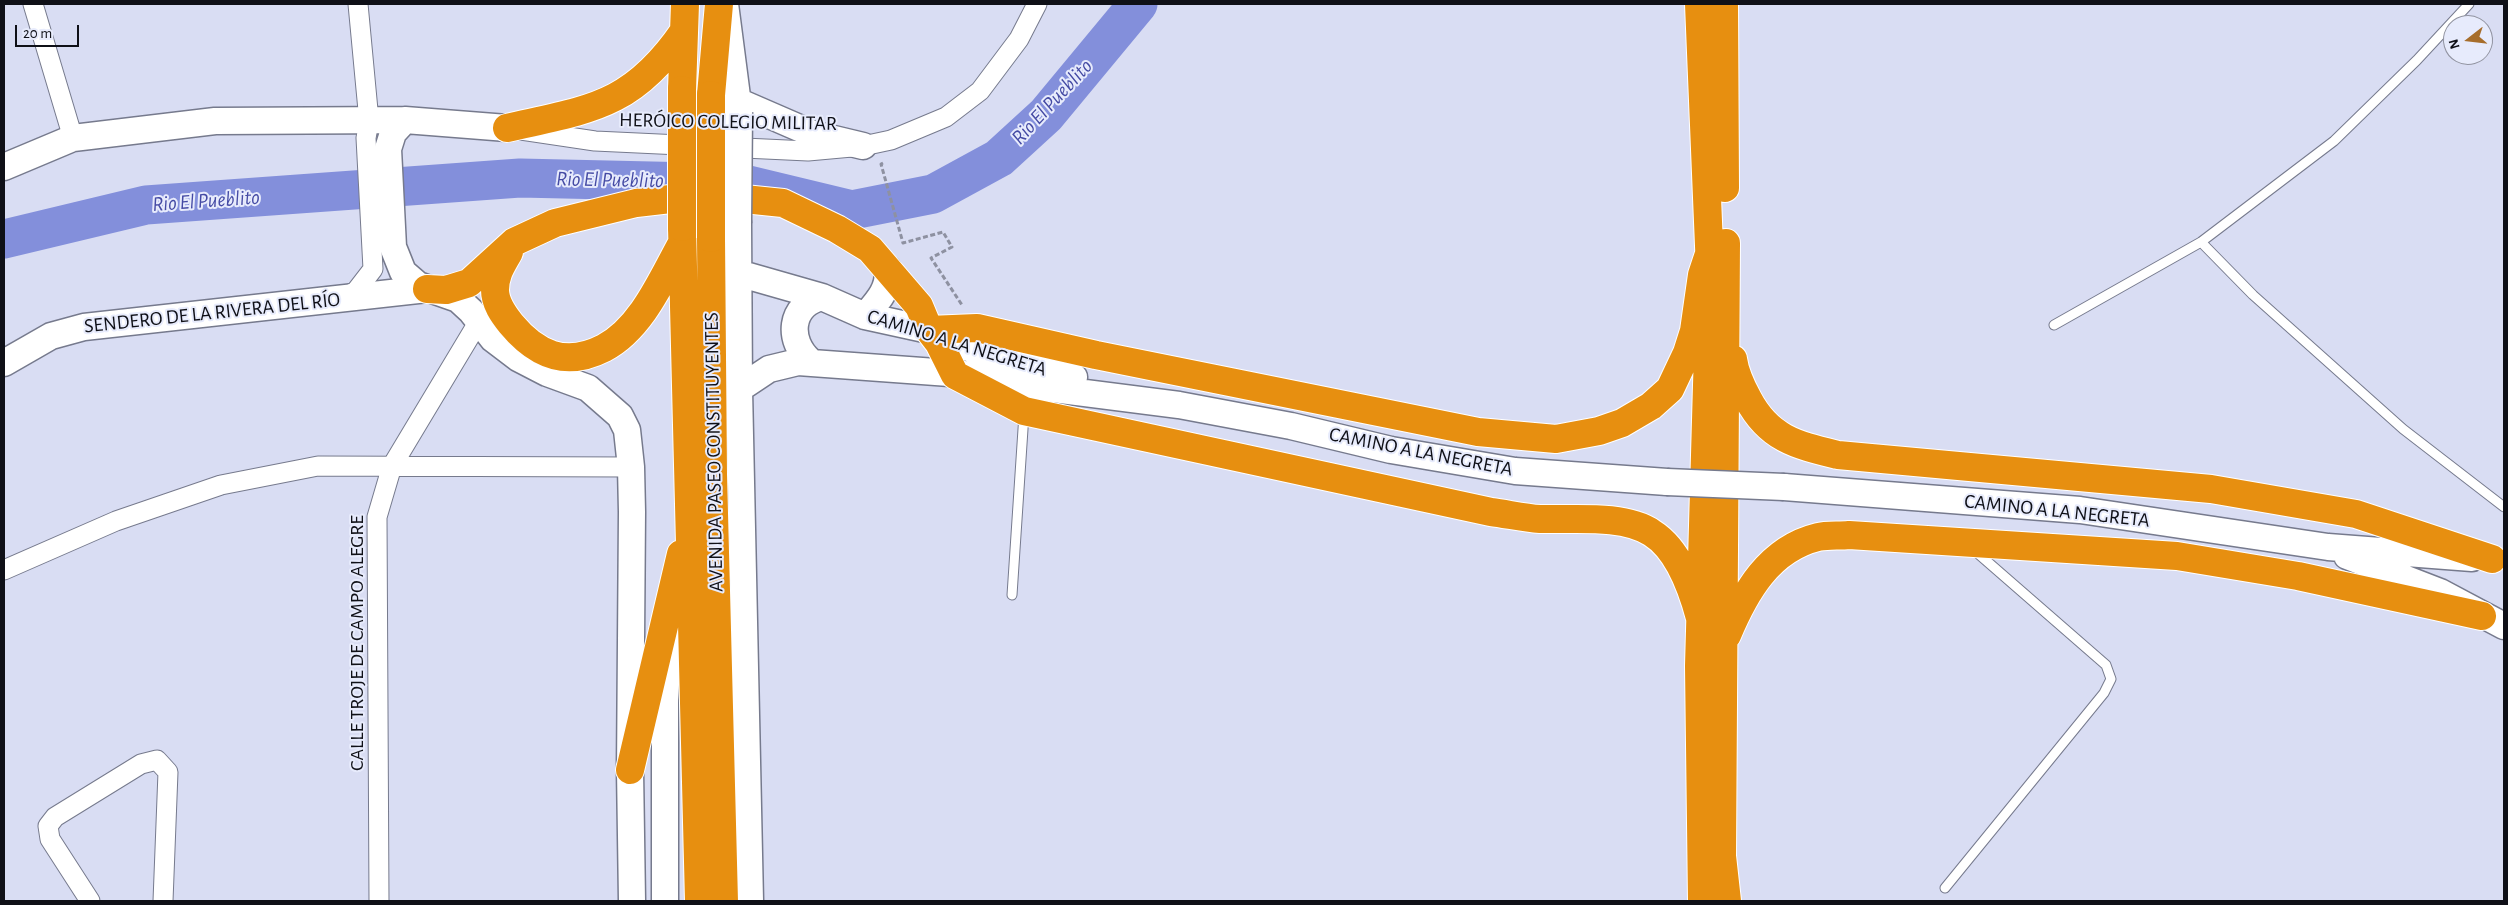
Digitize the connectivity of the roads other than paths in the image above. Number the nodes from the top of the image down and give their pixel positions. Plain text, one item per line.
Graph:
1 (33, 4) edge
2 (358, 4) edge
3 (685, 4) edge
4 (719, 4) edge
5 (725, 4) edge
6 (1037, 4) edge
7 (1699, 4) edge
8 (1724, 4) edge
9 (2469, 4) edge
10 (684, 31) junction
11 (738, 106) junction
12 (507, 128) junction
13 (382, 130) junction
14 (73, 138) junction
15 (862, 146) junction
16 (4, 167) edge
17 (682, 234) junction
18 (514, 242) junction
19 (2201, 242) junction
20 (1710, 251) junction
21 (888, 269) junction
22 (738, 273) junction
23 (427, 289) junction
24 (822, 297) junction
25 (341, 298) junction
26 (865, 316) junction
27 (479, 321) junction
28 (1726, 325) junction
29 (2054, 325) dead end
30 (929, 330) junction
31 (810, 361) junction
32 (4, 363) edge
33 (956, 375) junction
34 (740, 389) junction
35 (1179, 405) junction
36 (1024, 411) junction
37 (392, 466) junction
38 (631, 466) junction
39 (2504, 507) edge
40 (690, 508) junction
41 (1966, 544) junction
42 (2328, 548) junction
43 (2498, 561) edge
44 (4, 570) edge
45 (672, 591) junction
46 (1012, 595) dead end
47 (1700, 618) junction
48 (2495, 618) edge
49 (1722, 645) junction
50 (630, 770) junction
51 (1945, 888) dead end
52 (90, 901) edge
53 (163, 901) edge
54 (379, 901) edge
55 (632, 901) edge
56 (665, 901) edge
57 (699, 901) edge
58 (724, 901) edge
59 (750, 901) edge
60 (1702, 901) edge
61 (1728, 901) edge

1 - 14 street
2 - 13 street
3 - 10 highway, AVENIDA PASEO CONSTITUYENTES
4 - 58 highway, AVENIDA PASEO CONSTITUYENTES, bridge
5 - 11 street
6 - 15 street, HERÓICO COLEGIO MILITAR
7 - 20 highway
8 - 28 highway
9 - 19 lane
10 - 12 highway
10 - 17 highway, AVENIDA PASEO CONSTITUYENTES, bridge
11 - 15 street
11 - 22 street, bridge
12 - 13 street
12 - 15 street, HERÓICO COLEGIO MILITAR
13 - 14 street
13 - 23 street
13 - 25 street
14 - 16 street
17 - 18 highway
17 - 40 highway, AVENIDA PASEO CONSTITUYENTES
18 - 21 highway
18 - 23 highway
19 - 29 lane
19 - 39 lane
20 - 30 highway
20 - 47 highway
21 - 26 street
21 - 30 highway
22 - 24 street, CAMINO A LA NEGRETA
22 - 34 street
23 - 25 street, SENDERO DE LA RIVERA DEL RÍO
23 - 27 street
24 - 26 street, CAMINO A LA NEGRETA
24 - 31 street
25 - 32 street, SENDERO DE LA RIVERA DEL RÍO
26 - 30 street, CAMINO A LA NEGRETA
27 - 37 street, CALLE TROJE DE CAMPO ALEGRE
27 - 38 street
28 - 43 highway
28 - 49 highway
30 - 33 highway
30 - 35 street, CAMINO A LA NEGRETA
31 - 33 street, CAMINO A LA NEGRETA
31 - 34 street, CAMINO A LA NEGRETA
33 - 35 street, CAMINO A LA NEGRETA
33 - 36 highway
34 - 59 street
35 - 42 street, CAMINO A LA NEGRETA, bridge
36 - 46 lane
36 - 47 highway
37 - 38 street
37 - 44 street
37 - 54 street, CALLE TROJE DE CAMPO ALEGRE
38 - 50 street
40 - 45 highway
40 - 57 highway, AVENIDA PASEO CONSTITUYENTES
41 - 48 highway
41 - 49 highway
41 - 51 lane
42 - 43 street, CAMINO A LA NEGRETA
42 - 48 street, CAMINO A LA NEGRETA
45 - 50 highway
45 - 56 street
47 - 60 highway
49 - 61 highway
50 - 55 street
52 - 53 street

